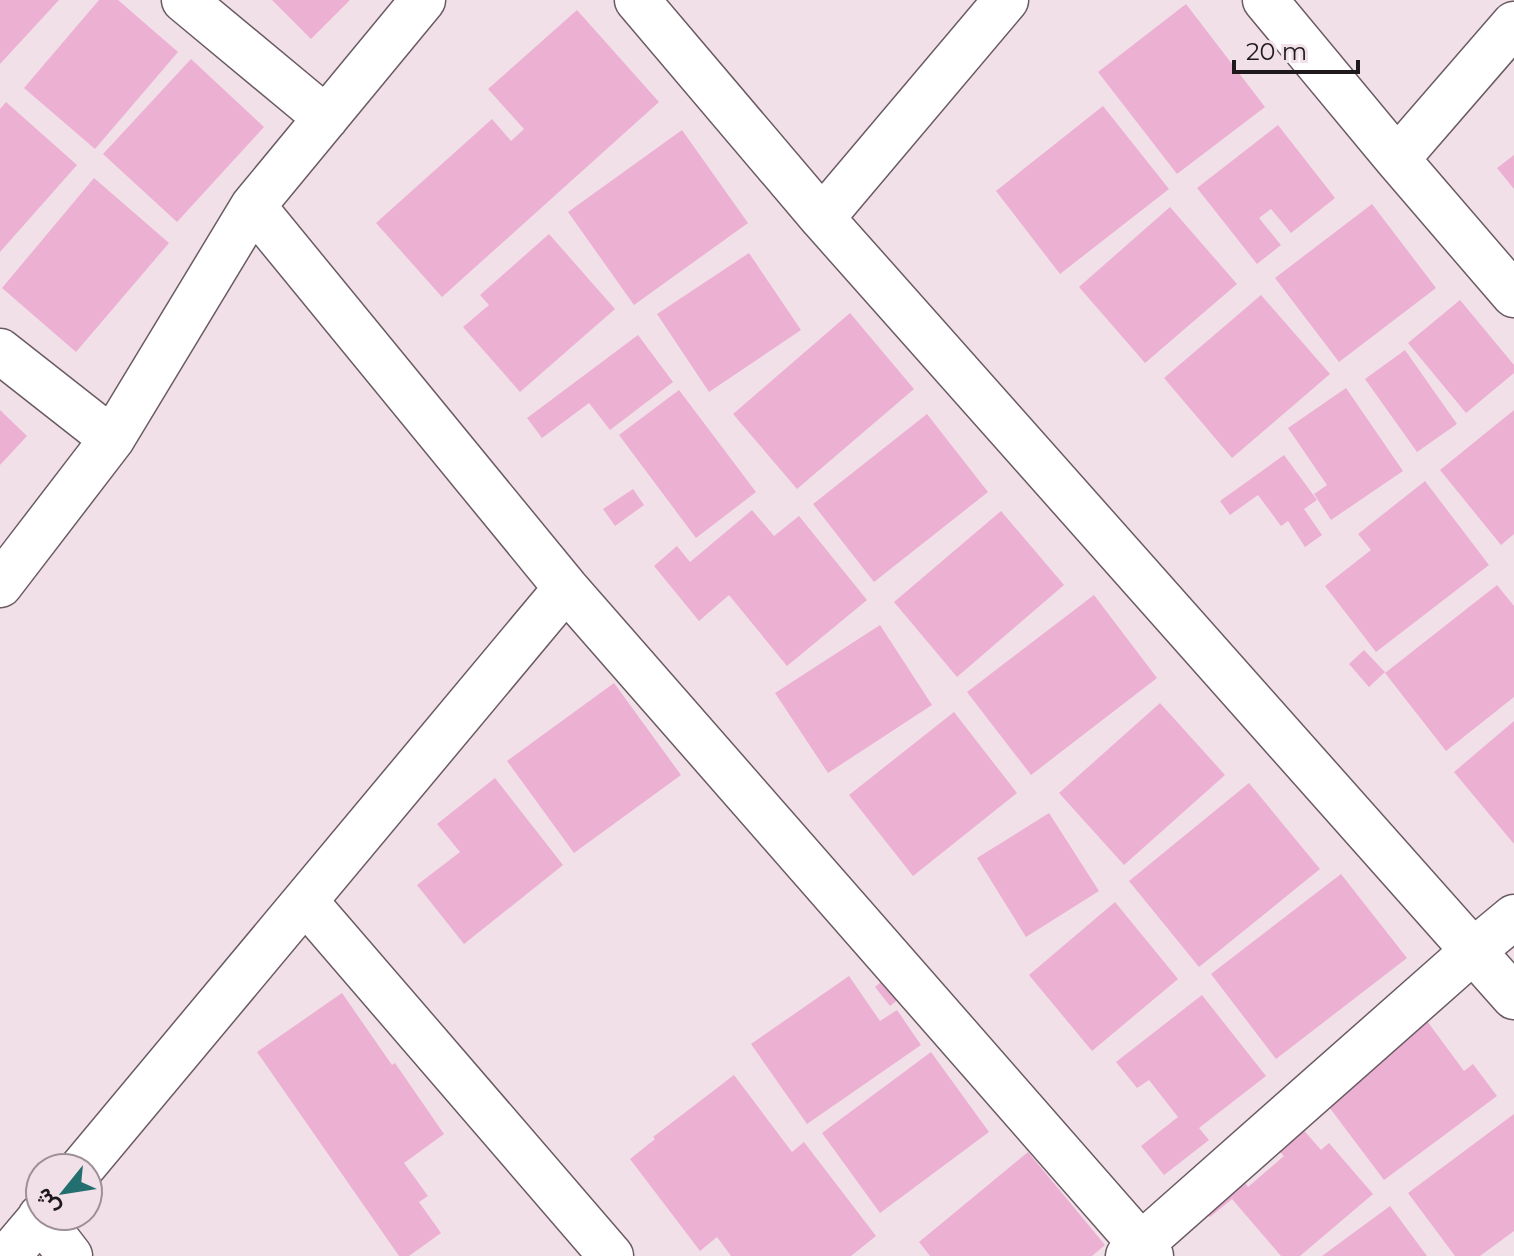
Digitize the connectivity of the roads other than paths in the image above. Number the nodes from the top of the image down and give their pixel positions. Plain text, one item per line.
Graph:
1 (184, 0) edge
2 (423, 0) edge
3 (637, 0) edge
4 (1006, 0) edge
5 (1265, 0) edge
6 (1514, 24) edge
7 (326, 118) junction
8 (1397, 159) junction
9 (253, 206) junction
10 (822, 218) junction
11 (1514, 295) edge
12 (0, 351) edge
13 (112, 439) junction
14 (0, 585) edge
15 (566, 588) junction
16 (305, 901) junction
17 (1514, 917) edge
18 (1473, 951) junction
19 (1514, 997) edge
20 (95, 1152) edge
21 (28, 1232) edge
22 (52, 1232) edge
23 (1140, 1252) edge
24 (8, 1256) edge
25 (70, 1256) edge
26 (611, 1256) edge

1 - 7 street
2 - 7 street
3 - 10 street
4 - 10 street
5 - 8 street
6 - 8 street
7 - 9 street
8 - 11 street
9 - 13 street
9 - 15 street
10 - 18 street
12 - 13 street
13 - 14 street
15 - 16 street
15 - 23 street
16 - 20 street
16 - 26 street
17 - 18 street
18 - 19 street
18 - 23 street
21 - 24 street
22 - 25 street

